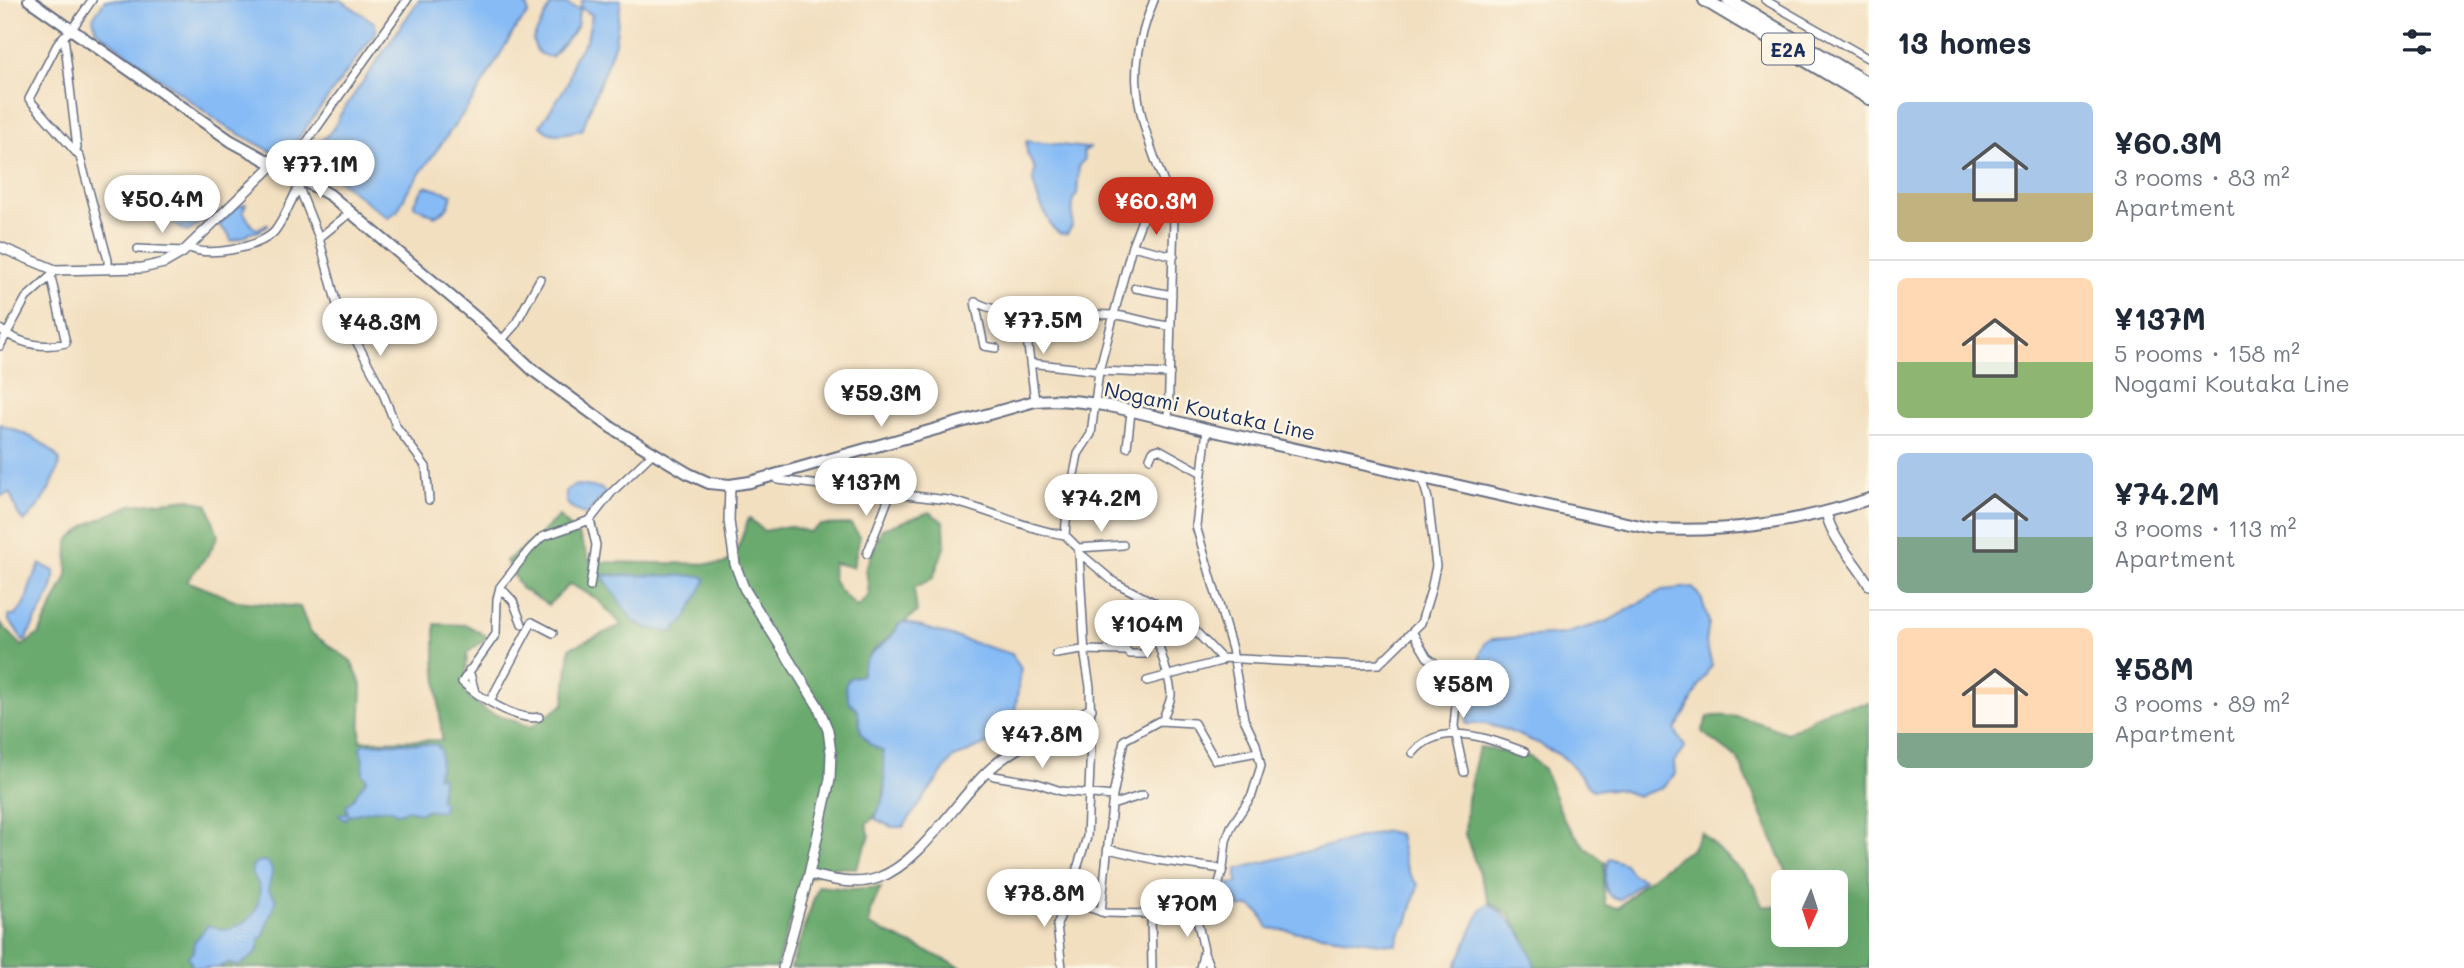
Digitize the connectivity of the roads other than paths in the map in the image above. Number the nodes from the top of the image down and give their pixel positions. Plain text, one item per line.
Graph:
1 (29, 0) edge
2 (92, 0) edge
3 (407, 0) edge
4 (1154, 0) edge
5 (1706, 0) edge
6 (1728, 0) edge
7 (1765, 0) edge
8 (68, 32) junction
9 (1869, 59) edge
10 (1869, 85) edge
11 (1869, 98) edge
12 (76, 150) junction
13 (274, 163) junction
14 (288, 170) junction
15 (300, 181) junction
16 (1163, 182) junction
17 (351, 212) junction
18 (319, 238) junction
19 (1132, 246) junction
20 (0, 247) edge
21 (138, 249) dead end
22 (186, 249) junction
23 (1174, 256) junction
24 (108, 268) junction
25 (53, 274) junction
26 (540, 279) dead end
27 (1135, 288) dead end
28 (1172, 295) junction
29 (1024, 315) junction
30 (1113, 315) junction
31 (1171, 326) junction
32 (3, 331) edge
33 (501, 341) junction
34 (0, 346) edge
35 (996, 348) dead end
36 (1030, 362) junction
37 (1099, 371) junction
38 (1170, 373) junction
39 (1035, 401) junction
40 (1096, 404) junction
41 (1131, 412) junction
42 (1168, 420) junction
43 (1207, 429) junction
44 (1127, 447) dead end
45 (653, 453) junction
46 (1150, 458) dead end
47 (1202, 473) junction
48 (775, 475) junction
49 (1422, 477) junction
50 (1073, 480) junction
51 (1111, 484) dead end
52 (730, 485) junction
53 (891, 492) junction
54 (1869, 499) edge
55 (429, 500) dead end
56 (1826, 512) junction
57 (590, 520) junction
58 (1065, 535) junction
59 (1123, 545) dead end
60 (1078, 551) junction
61 (867, 554) dead end
62 (1869, 585) edge
63 (500, 587) junction
64 (590, 587) dead end
65 (1155, 602) junction
66 (522, 624) dead end
67 (553, 633) dead end
68 (1413, 633) junction
69 (1085, 650) junction
70 (1056, 654) dead end
71 (1146, 654) dead end
72 (1221, 658) junction
73 (1233, 659) junction
74 (1167, 677) junction
75 (1147, 681) dead end
76 (489, 701) junction
77 (1091, 709) junction
78 (539, 717) dead end
79 (1163, 721) junction
80 (1456, 733) junction
81 (1258, 752) junction
82 (1525, 752) dead end
83 (1413, 753) dead end
84 (987, 772) junction
85 (1464, 772) dead end
86 (1089, 794) junction
87 (1143, 794) dead end
88 (1113, 796) junction
89 (1112, 805) junction
90 (1108, 849) junction
91 (1223, 869) junction
92 (809, 874) junction
93 (1067, 900) junction
94 (1195, 911) junction
95 (1101, 912) junction
96 (1151, 915) junction
97 (1204, 953) junction
98 (783, 968) edge
99 (1062, 968) edge
100 (1152, 968) edge
101 (1200, 968) edge
102 (1210, 968) edge

1 - 8 main road, Nogami Koutaka Line
2 - 8 street
3 - 14 street
4 - 16 street
5 - 11 highway, E2A
6 - 10 highway, E2A
7 - 9 street
8 - 12 street
8 - 12 street
8 - 13 main road, Nogami Koutaka Line
12 - 24 street
13 - 14 main road, Nogami Koutaka Line
13 - 22 street
14 - 15 main road, Nogami Koutaka Line
15 - 17 main road, Nogami Koutaka Line
15 - 18 street
15 - 22 street
16 - 19 street
16 - 23 street
17 - 18 street
17 - 33 main road, Nogami Koutaka Line
18 - 55 street
19 - 23 street
19 - 30 street
20 - 25 street
21 - 22 street
22 - 24 street
23 - 28 street
24 - 25 street
25 - 32 street
25 - 32 street
26 - 33 street
27 - 28 street
28 - 31 street
29 - 30 street
29 - 35 street
29 - 36 street
30 - 31 street
30 - 37 street
31 - 38 street
32 - 34 street
33 - 45 main road, Nogami Koutaka Line
36 - 37 street
36 - 39 street
37 - 38 street
37 - 40 street
38 - 42 street
39 - 40 main road, Nogami Koutaka Line
39 - 48 main road, Nogami Koutaka Line
40 - 41 main road, Nogami Koutaka Line
40 - 50 street
41 - 42 main road, Nogami Koutaka Line
41 - 44 street
42 - 43 main road, Nogami Koutaka Line
43 - 47 street
43 - 49 main road, Nogami Koutaka Line
45 - 52 main road, Nogami Koutaka Line
45 - 57 street
46 - 47 street
47 - 73 street
48 - 52 main road, Nogami Koutaka Line
48 - 53 street
49 - 56 main road, Nogami Koutaka Line
49 - 68 street
50 - 51 street
50 - 58 street
52 - 92 street
53 - 58 street
53 - 61 street
54 - 56 main road, Nogami Koutaka Line
56 - 62 street
57 - 63 street
57 - 64 street
58 - 60 street
59 - 60 street
60 - 65 street
60 - 69 street
63 - 66 street
63 - 76 street
65 - 72 street
65 - 74 street
67 - 76 street
68 - 73 street
68 - 80 street
69 - 70 street
69 - 71 street
69 - 77 street
72 - 73 street
72 - 74 street
73 - 81 street
74 - 75 street
74 - 79 street
76 - 78 street
77 - 84 street
77 - 86 street
79 - 81 street
79 - 88 street
80 - 82 street
80 - 83 street
80 - 85 street
81 - 91 street
84 - 86 street
84 - 92 street
86 - 88 street
86 - 93 street
87 - 89 street
88 - 89 street
89 - 90 street
90 - 91 street
90 - 95 street
91 - 94 street
92 - 98 street
93 - 95 street
93 - 99 street
94 - 96 street
94 - 97 street
95 - 96 street
96 - 100 street
97 - 101 street
97 - 102 street

